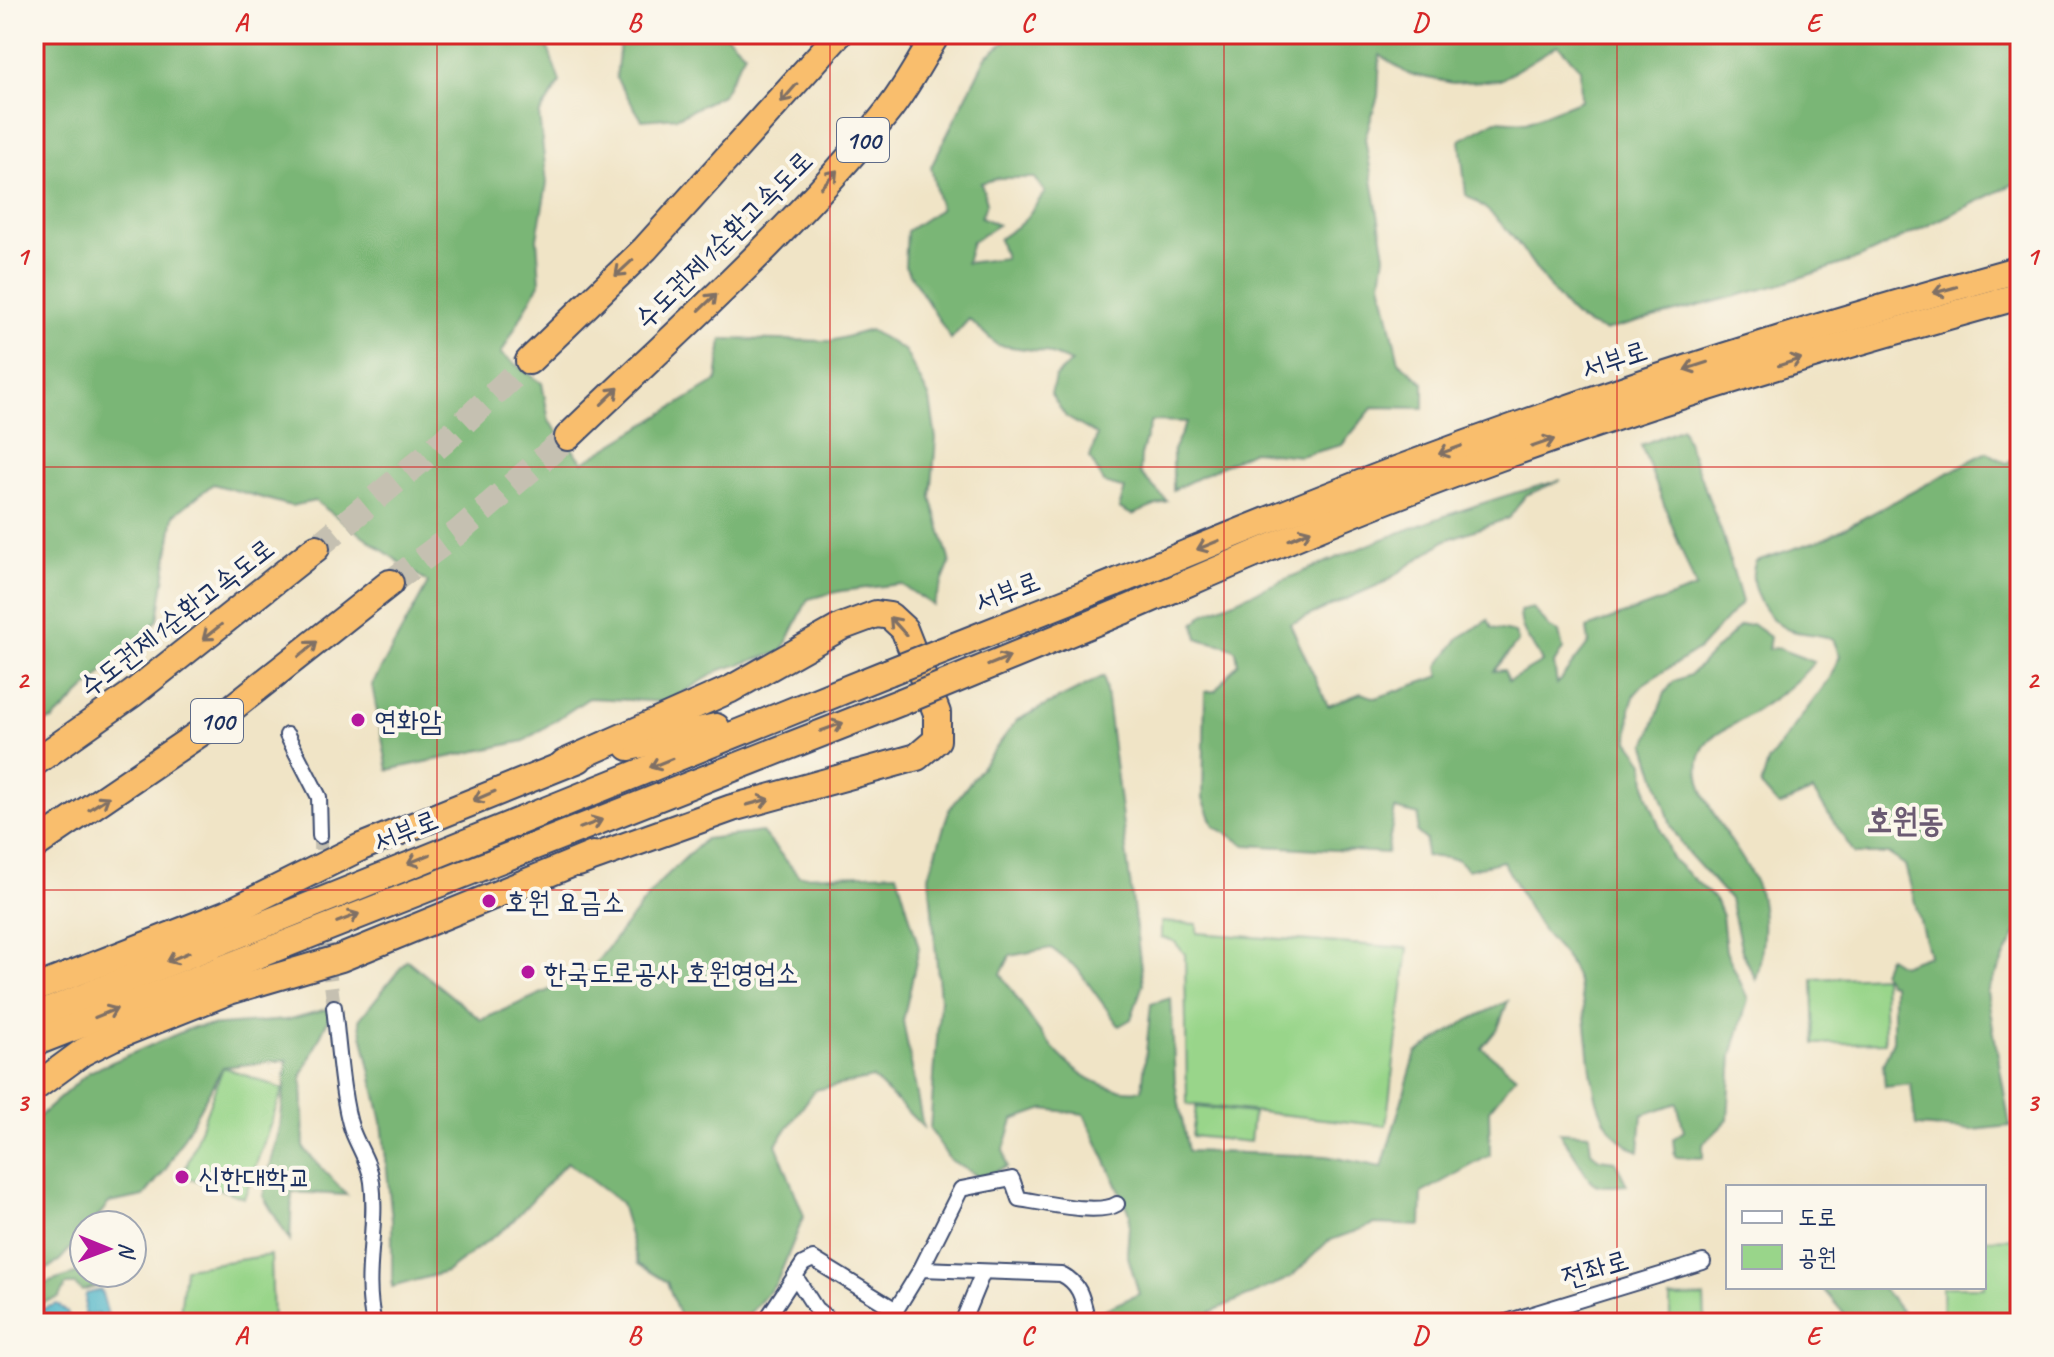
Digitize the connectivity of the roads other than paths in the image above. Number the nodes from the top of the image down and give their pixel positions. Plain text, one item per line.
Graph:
1 (839, 34) edge
2 (937, 34) edge
3 (2020, 269) edge
4 (2020, 296) edge
5 (529, 361) tunnel mouth
6 (568, 437) tunnel mouth
7 (316, 548) tunnel mouth
8 (390, 583) tunnel mouth
9 (801, 706) junction
10 (287, 735) dead end
11 (796, 740) junction
12 (34, 763) edge
13 (564, 763) junction
14 (320, 836) tunnel mouth
15 (34, 846) edge
16 (578, 863) junction
17 (34, 989) edge
18 (334, 1007) tunnel mouth
19 (34, 1017) edge
20 (34, 1043) edge
21 (34, 1088) edge
22 (1117, 1204) dead end
23 (1703, 1262) dead end
24 (921, 1269) junction
25 (983, 1272) junction
26 (795, 1276) junction
27 (892, 1316) edge
28 (374, 1323) edge
29 (764, 1323) edge
30 (833, 1323) edge
31 (962, 1323) edge
32 (1088, 1323) edge
33 (1503, 1323) edge

1 -> 5 highway, 수도권제1순환고속도로
6 -> 2 highway, 수도권제1순환고속도로 / 100
3 -> 9 highway, 서부로, bridge
11 -> 4 highway, 서부로, bridge
7 -> 12 highway, 수도권제1순환고속도로 / 100
15 -> 8 highway, 100
9 - 13 highway
9 -> 19 highway, 서부로
10 - 14 street
11 - 16 highway
20 -> 11 highway, 서부로
16 -> 13 highway
13 -> 17 highway
16 - 21 highway
18 - 28 street
22 - 24 street
23 - 33 street, 전좌로
24 - 25 street
24 - 27 street
25 - 31 street
25 - 32 street
26 - 27 street
26 - 29 street
26 - 30 street

